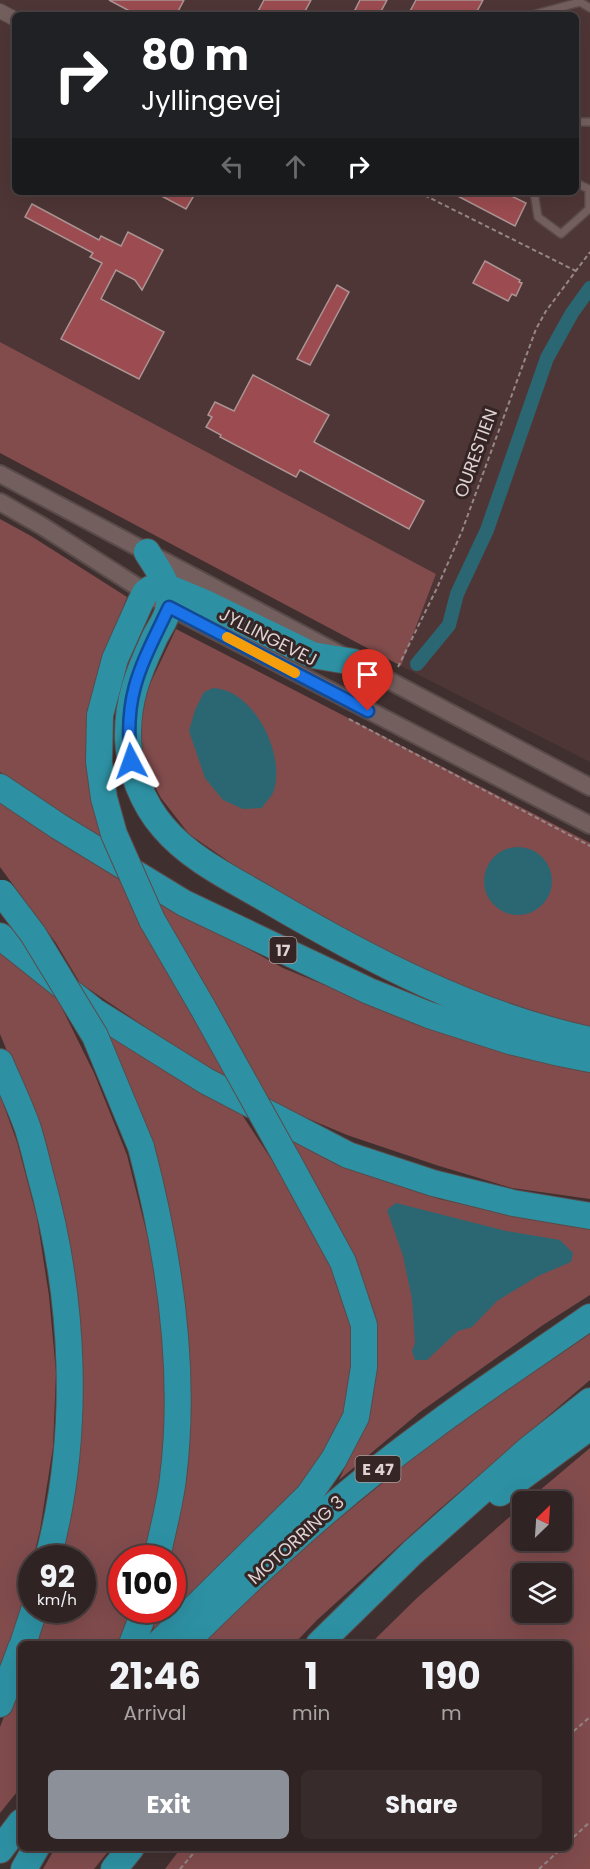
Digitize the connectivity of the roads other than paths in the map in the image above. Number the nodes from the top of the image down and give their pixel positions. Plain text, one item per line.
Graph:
1 (590, 8) edge
2 (543, 12) edge
3 (579, 184) edge
4 (534, 195) edge
5 (0, 474) edge
6 (0, 502) edge
7 (147, 552) junction
8 (160, 596) junction
9 (354, 662) junction
10 (0, 787) edge
11 (590, 787) edge
12 (590, 825) edge
13 (1, 891) edge
14 (0, 936) edge
15 (590, 1040) edge
16 (590, 1059) edge
17 (0, 1062) edge
18 (590, 1216) edge
19 (590, 1317) edge
20 (590, 1401) edge
21 (590, 1427) edge
22 (51, 1545) edge
23 (160, 1545) edge
24 (412, 1552) junction
25 (29, 1623) edge
26 (140, 1623) edge
27 (23, 1641) edge
28 (133, 1641) edge
29 (161, 1641) edge
30 (187, 1641) edge
31 (323, 1641) edge
32 (18, 1656) edge
33 (0, 1704) edge
34 (18, 1826) edge
35 (0, 1850) edge
36 (34, 1851) edge
37 (129, 1851) edge
38 (24, 1869) edge
39 (114, 1869) edge

1 - 2 lane
3 - 4 lane
5 - 7 street, JYLLINGEVEJ
6 - 8 street, JYLLINGEVEJ
7 - 8 highway
7 - 9 street, JYLLINGEVEJ
8 - 9 highway
8 - 12 street, JYLLINGEVEJ
8 - 15 highway
8 - 29 highway, bridge
9 - 11 street, JYLLINGEVEJ
10 - 16 highway, 17
13 - 23 highway, bridge
14 - 18 highway
17 - 22 highway
19 - 30 highway, MOTORRING 3 / E 47
20 - 24 highway
21 - 24 highway
24 - 31 highway
25 - 27 highway
26 - 28 highway
32 - 33 highway
34 - 35 highway
36 - 38 highway
37 - 39 highway

